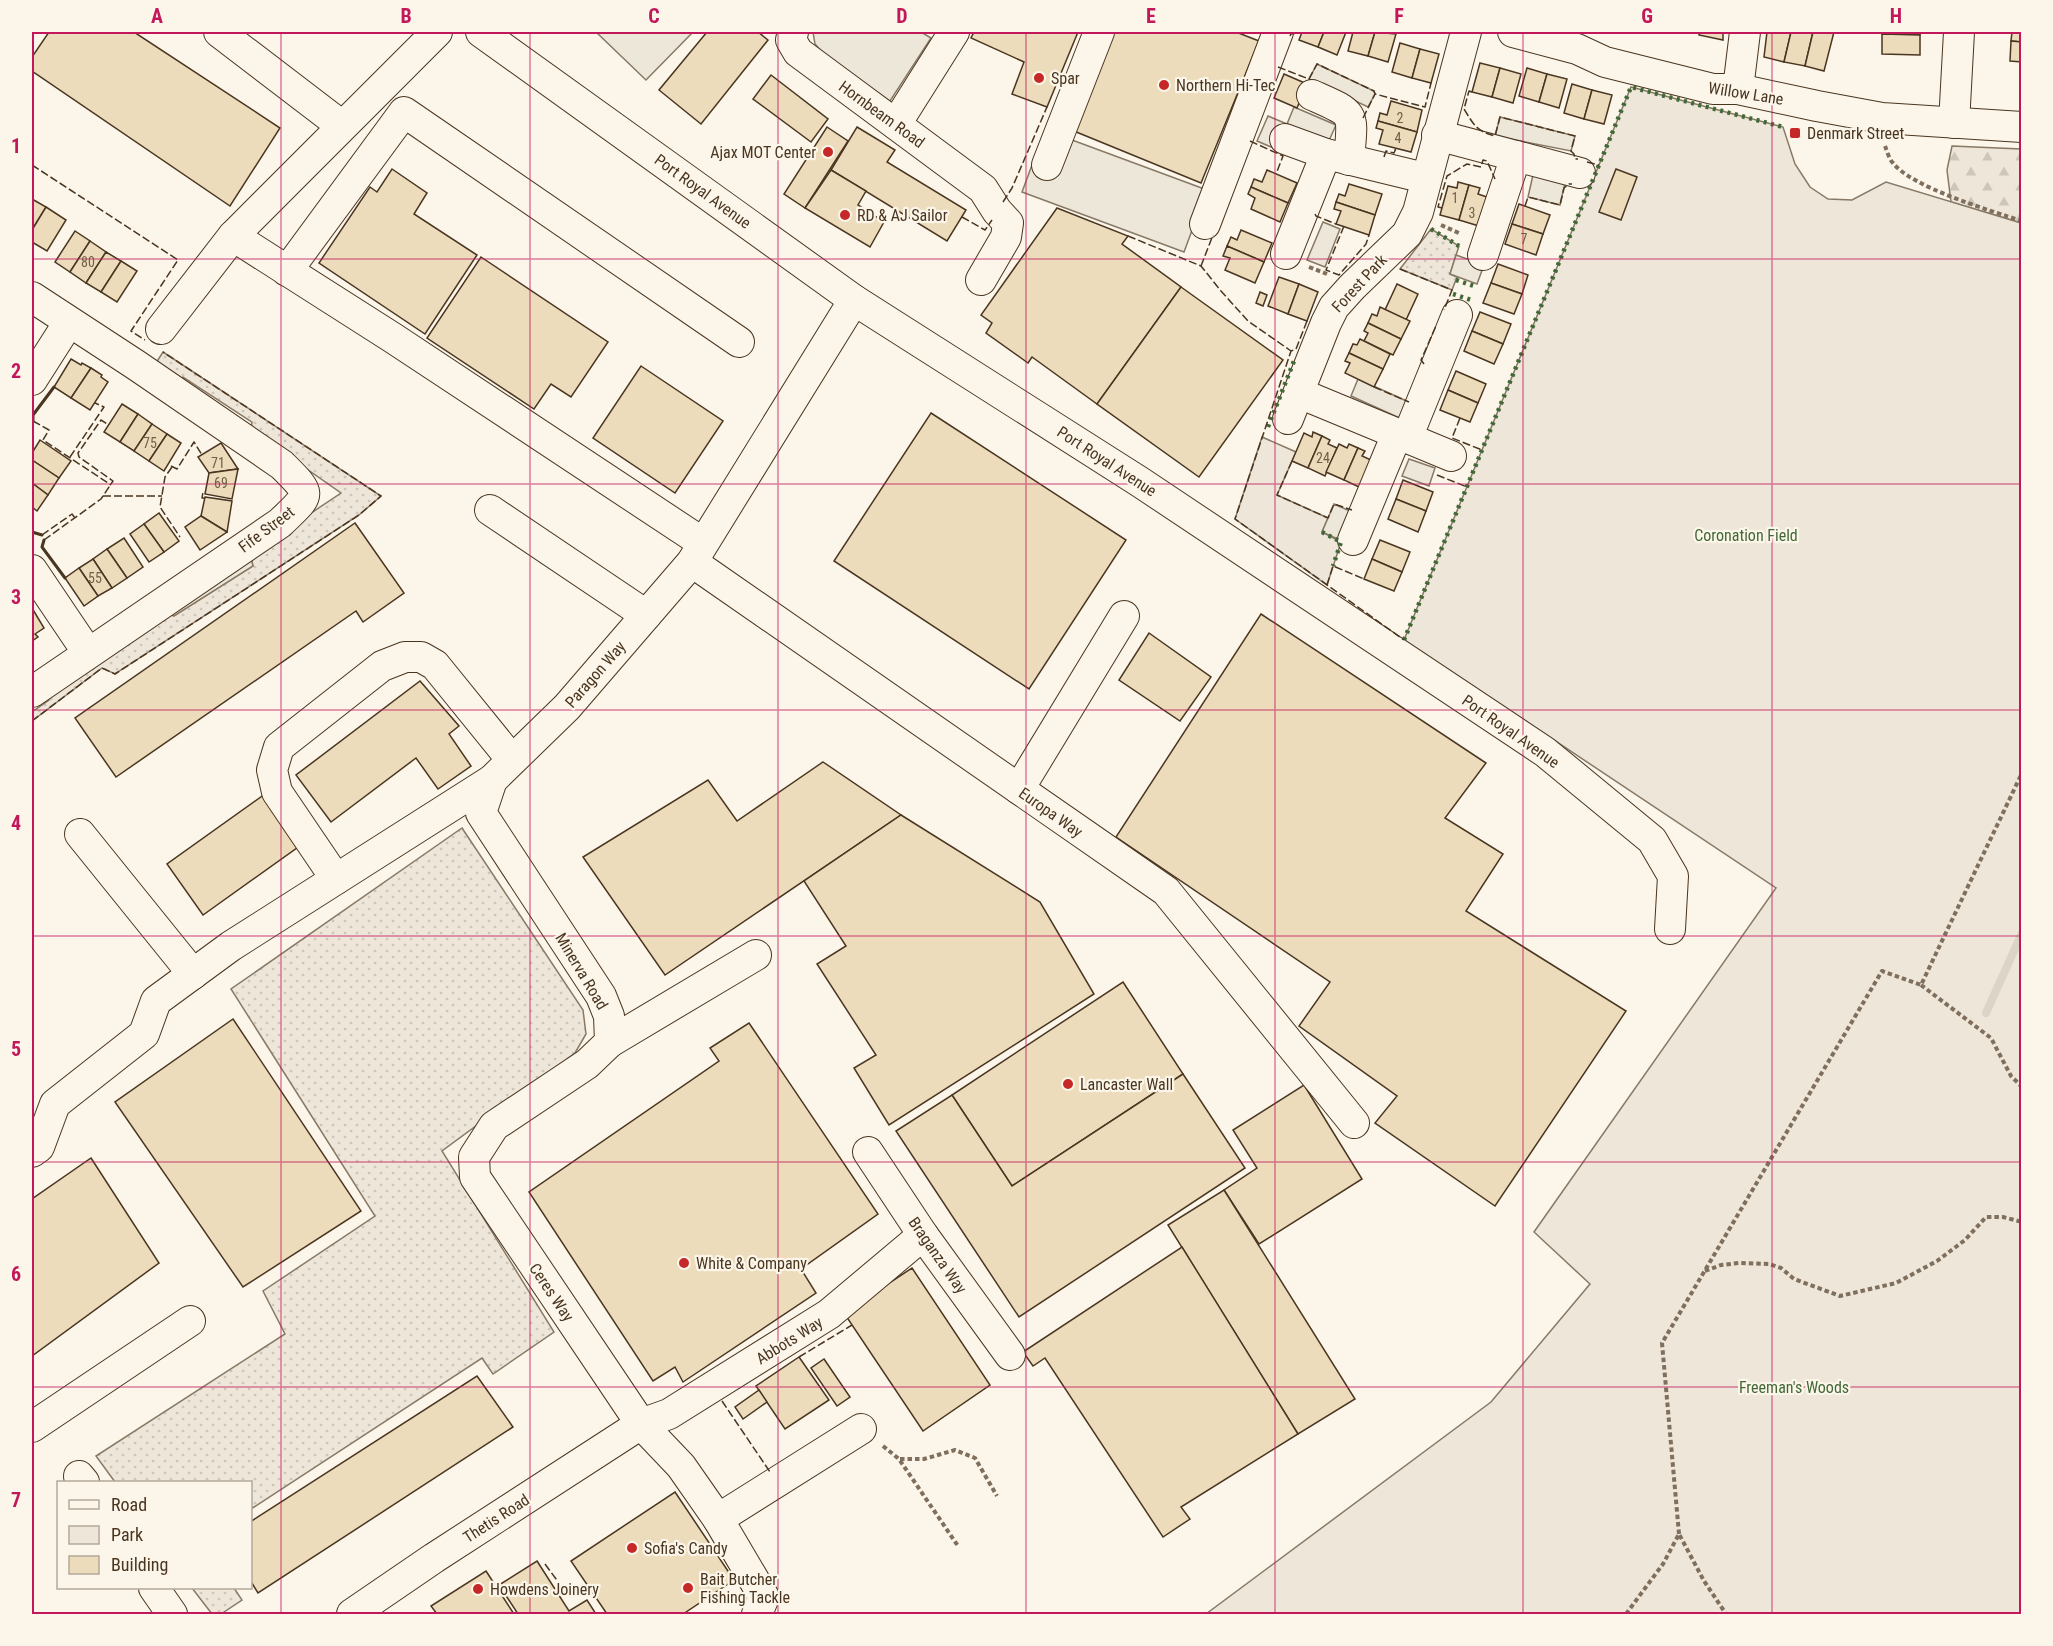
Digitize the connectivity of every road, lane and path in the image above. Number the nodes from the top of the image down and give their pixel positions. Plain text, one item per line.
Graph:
1 (219, 32) edge
2 (437, 32) edge
3 (481, 32) edge
4 (793, 32) edge
5 (954, 32) edge
6 (1099, 32) edge
7 (1278, 32) edge
8 (1466, 32) edge
9 (1513, 32) edge
10 (1745, 32) edge
11 (1959, 32) edge
12 (1577, 40) edge
13 (1738, 88) junction
14 (1312, 95) dead end
15 (1882, 117) junction
16 (1954, 123) junction
17 (896, 124) junction
18 (342, 126) junction
19 (2022, 127) edge
20 (1437, 135) junction
21 (1285, 139) dead end
22 (1516, 156) junction
23 (1337, 157) junction
24 (1047, 165) dead end
25 (1580, 173) dead end
26 (1425, 178) junction
27 (2022, 221) edge
28 (1205, 224) dead end
29 (1437, 224) dead end
30 (233, 236) junction
31 (1476, 246) joint
32 (1286, 254) joint
33 (287, 271) junction
34 (981, 280) dead end
35 (1352, 287) junction
36 (32, 297) edge
37 (854, 300) junction
38 (1457, 315) dead end
39 (69, 322) junction
40 (162, 329) dead end
41 (740, 342) dead end
42 (32, 380) edge
43 (1402, 436) junction
44 (1451, 456) dead end
45 (489, 510) dead end
46 (1353, 540) dead end
47 (698, 553) junction
48 (32, 570) edge
49 (646, 615) junction
50 (1124, 616) dead end
51 (88, 653) junction
52 (32, 692) edge
53 (502, 770) junction
54 (2022, 772) edge
55 (1018, 789) junction
56 (80, 834) dead end
57 (336, 879) junction
58 (1670, 929) dead end
59 (756, 955) dead end
60 (193, 974) junction
61 (1921, 985) junction
62 (610, 1042) junction
63 (2022, 1087) edge
64 (1354, 1123) dead end
65 (32, 1152) edge
66 (868, 1152) dead end
67 (2022, 1222) edge
68 (923, 1236) junction
69 (1704, 1271) junction
70 (190, 1321) dead end
71 (1010, 1355) dead end
72 (641, 1424) junction
73 (32, 1427) edge
74 (861, 1429) joint
75 (899, 1459) junction
76 (997, 1496) dead end
77 (718, 1519) junction
78 (1679, 1534) junction
79 (958, 1546) dead end
80 (155, 1589) edge
81 (368, 1610) edge
82 (172, 1614) edge
83 (757, 1614) edge
84 (1626, 1614) edge
85 (1726, 1614) edge

1 - 18 street
2 - 18 street
3 - 37 street, Port Royal Avenue
4 - 17 street, Hornbeam Road
5 - 17 street
6 - 24 street
7 - 28 street
8 - 20 street, Forest Park
9 - 12 street, Willow Lane
10 - 13 street
11 - 16 street
12 - 13 street, Willow Lane
13 - 15 street, Willow Lane
14 - 23 street
15 - 16 street, Willow Lane
15 - 27 path
16 - 19 street, Willow Lane
17 - 34 street, Hornbeam Road
18 - 30 street
20 - 22 street
20 - 26 street, Forest Park
21 - 23 street
22 - 25 street
22 - 31 street
23 - 26 street
23 - 32 street
26 - 35 street, Forest Park
29 - 31 path
30 - 33 street, Europa Way
30 - 40 street
32 - 35 path
33 - 41 street
33 - 47 street, Europa Way
35 - 43 street, Forest Park
36 - 39 street, Fife Street
37 - 47 street, Paragon Way
37 - 58 street, Port Royal Avenue
38 - 43 street
39 - 42 street
39 - 51 street, Fife Street
43 - 44 street, Forest Park
43 - 46 street
45 - 49 street
47 - 49 street, Paragon Way
47 - 55 street, Europa Way
48 - 51 street
49 - 53 street, Paragon Way
50 - 55 street
51 - 52 street, Fife Street
53 - 57 street, Paragon Way
53 - 57 street
53 - 62 street, Minerva Road
54 - 61 path
55 - 64 street, Europa Way
56 - 60 street
57 - 60 street, Paragon Way
59 - 62 street
60 - 65 street, Paragon Way
61 - 63 path
61 - 69 path
62 - 72 street, Ceres Way
66 - 68 street, Braganza Way
67 - 69 path
68 - 71 street, Braganza Way
68 - 72 street, Abbots Way
69 - 78 path
70 - 73 street
72 - 77 street, Ceres Way
72 - 81 street, Thetis Road
74 - 75 path
74 - 77 street
75 - 76 path
75 - 79 path
77 - 83 street, Ceres Way
78 - 84 path
78 - 85 path
80 - 82 street

